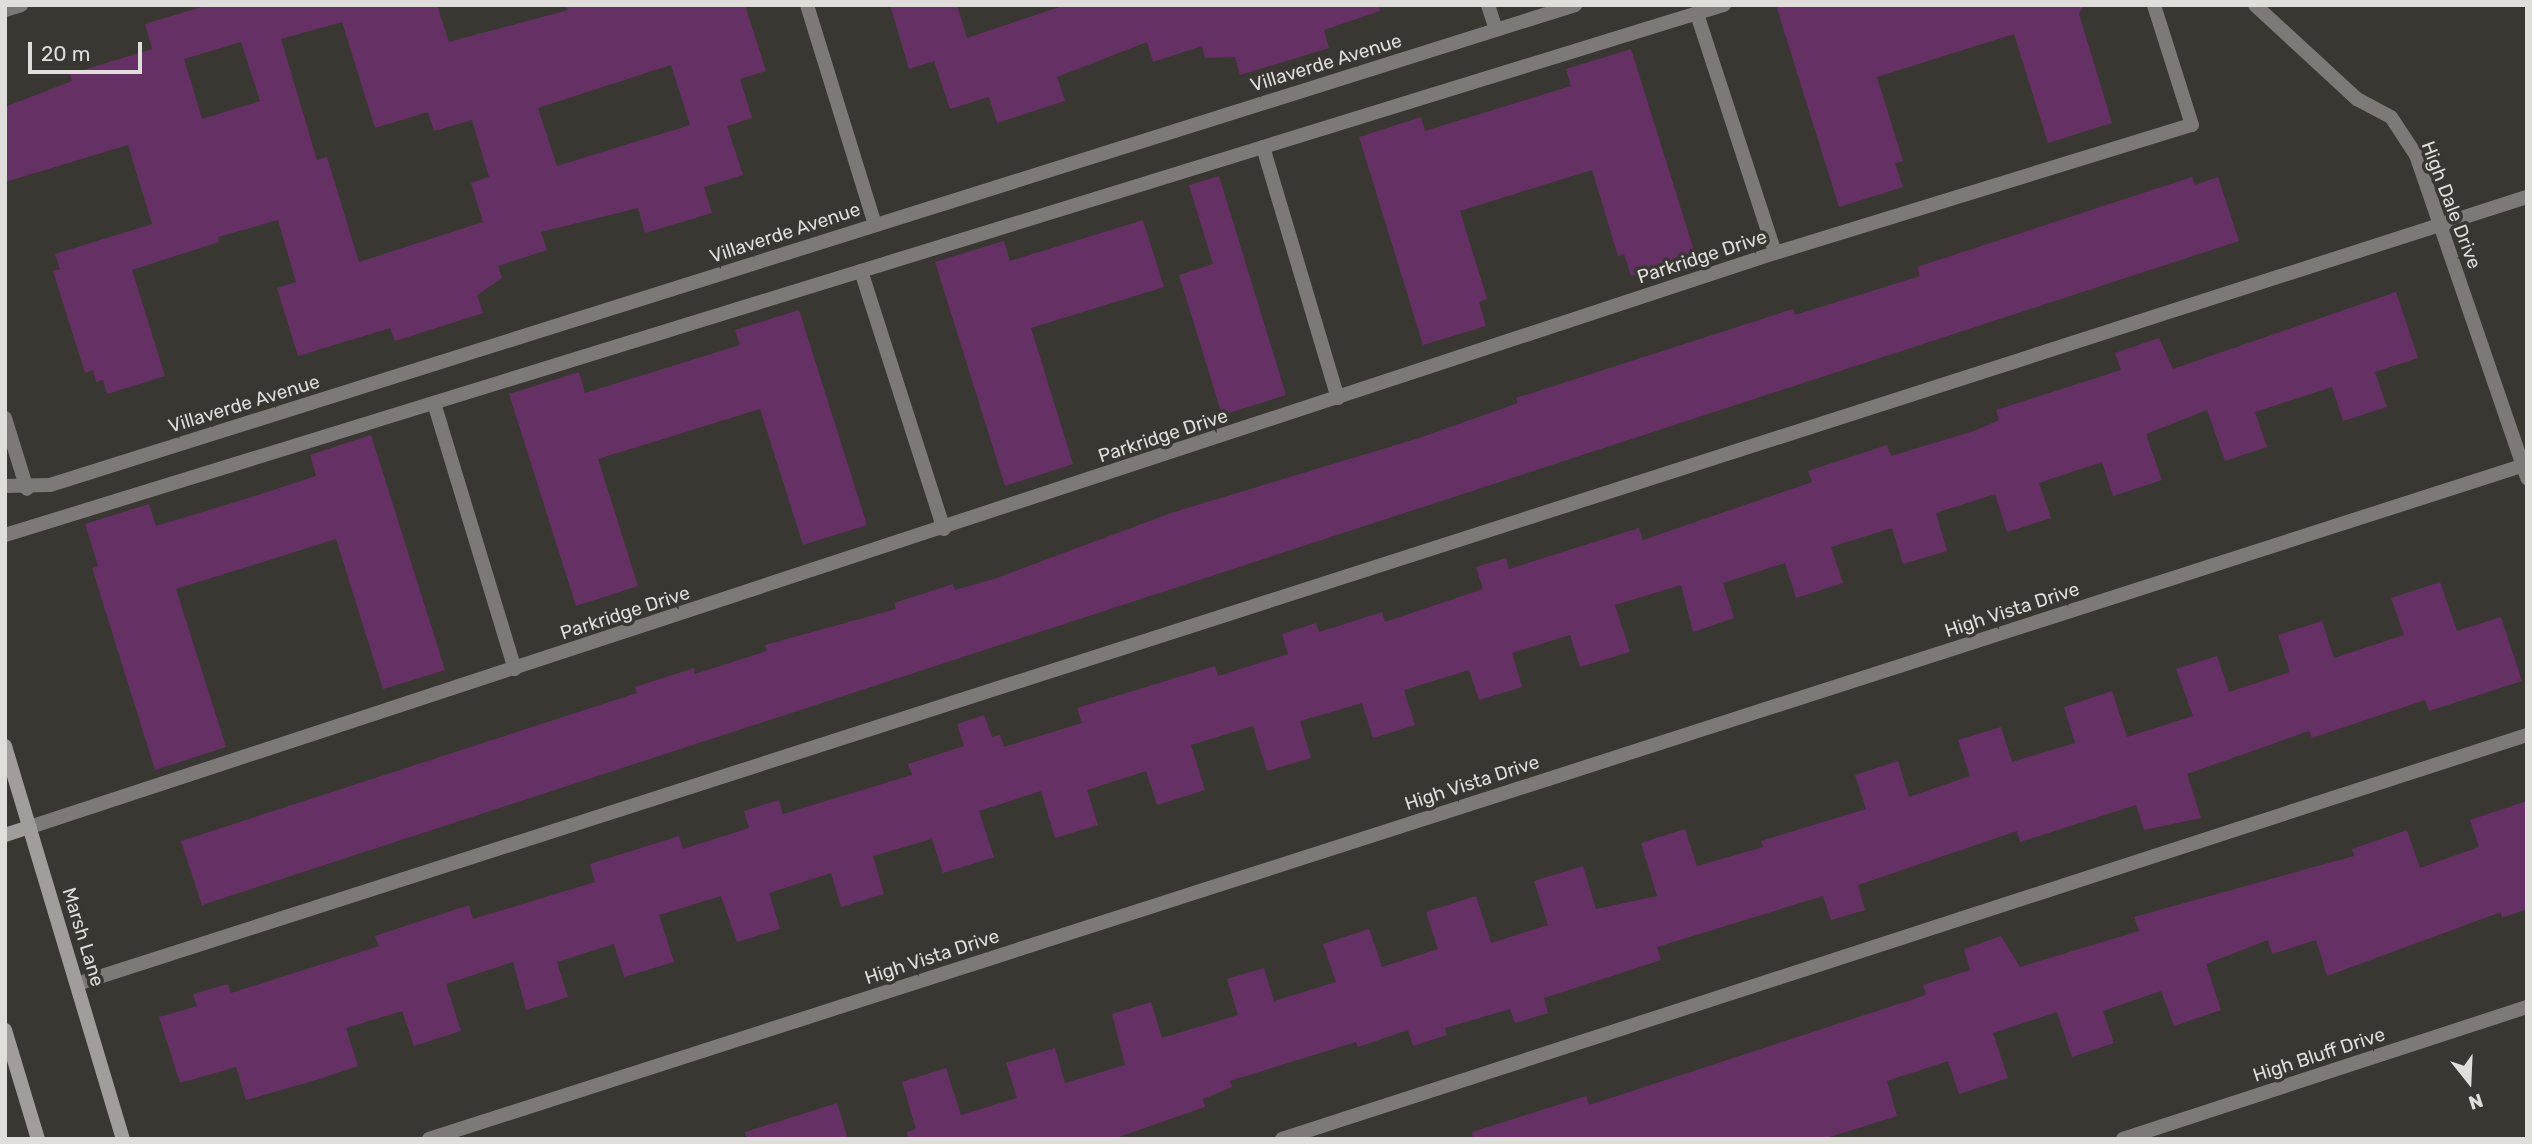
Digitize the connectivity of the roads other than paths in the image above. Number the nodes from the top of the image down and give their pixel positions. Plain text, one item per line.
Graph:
1 (22, 5) edge
2 (807, 5) edge
3 (1488, 5) edge
4 (1574, 5) edge
5 (1724, 5) edge
6 (2154, 5) edge
7 (2255, 5) edge
8 (5, 10) edge
9 (1697, 14) junction
10 (1496, 30) junction
11 (1263, 147) junction
12 (2527, 197) edge
13 (2441, 224) junction
14 (875, 225) junction
15 (1775, 253) junction
16 (861, 271) junction
17 (1338, 398) junction
18 (434, 403) junction
19 (5, 418) edge
20 (2525, 469) edge
21 (5, 486) edge
22 (27, 489) junction
23 (944, 529) junction
24 (5, 535) edge
25 (515, 669) junction
26 (2527, 735) edge
27 (5, 746) edge
28 (30, 827) junction
29 (5, 835) edge
30 (77, 984) junction
31 (2527, 1007) edge
32 (5, 1030) edge
33 (38, 1139) edge
34 (123, 1139) edge
35 (429, 1139) edge
36 (1282, 1139) edge
37 (2123, 1139) edge

1 - 8 street
2 - 14 street
3 - 10 street
4 - 10 street, Villaverde Avenue
5 - 9 street
6 - 15 street, Parkridge Drive
7 - 13 street, High Dale Drive
9 - 11 street
9 - 15 street
10 - 14 street, Villaverde Avenue
11 - 16 street
11 - 17 street
12 - 13 street
13 - 20 street, High Dale Drive
13 - 30 street
14 - 22 street, Villaverde Avenue
15 - 17 street, Parkridge Drive
16 - 18 street
16 - 23 street
17 - 23 street, Parkridge Drive
18 - 24 street
18 - 25 street
19 - 22 street
20 - 35 street, High Vista Drive
21 - 22 street, Villaverde Avenue
23 - 25 street, Parkridge Drive
25 - 28 street, Parkridge Drive
26 - 36 street
27 - 28 main road, Marsh Lane
28 - 29 main road
28 - 30 main road, Marsh Lane
30 - 34 main road, Marsh Lane
31 - 37 street, High Bluff Drive
32 - 33 main road

